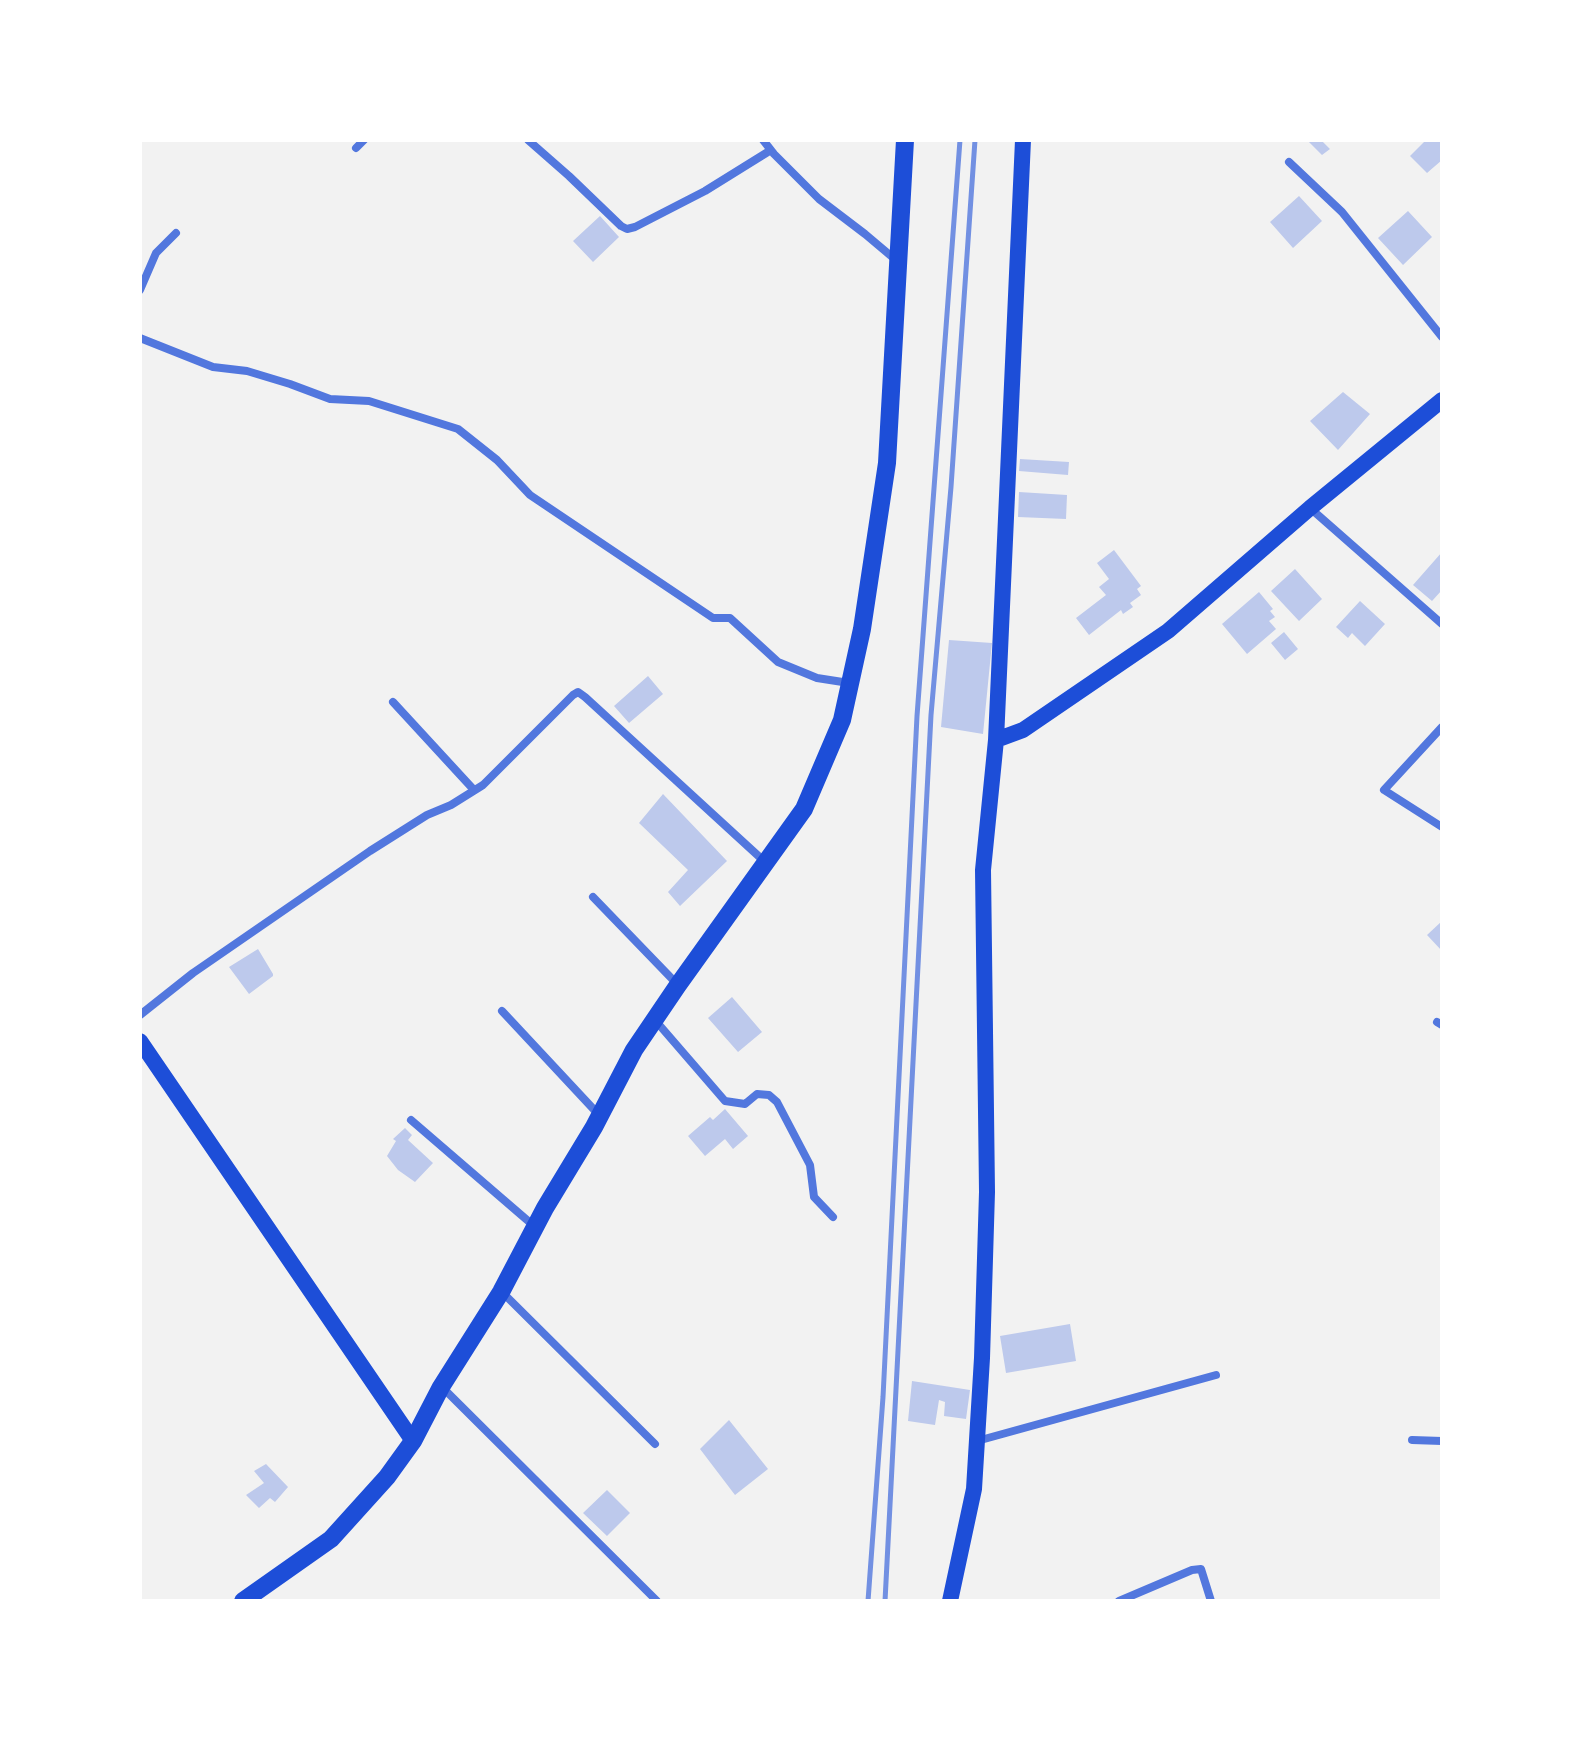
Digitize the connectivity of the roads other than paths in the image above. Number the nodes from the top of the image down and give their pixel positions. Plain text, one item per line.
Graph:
1 (364, 140) edge
2 (528, 140) edge
3 (763, 140) edge
4 (905, 140) edge
5 (1023, 140) edge
6 (356, 148) dead end
7 (771, 150) junction
8 (1289, 162) dead end
9 (176, 233) dead end
10 (898, 261) junction
11 (140, 290) edge
12 (1442, 337) edge
13 (141, 342) edge
14 (1442, 400) edge
15 (1310, 508) junction
16 (1442, 624) edge
17 (850, 683) junction
18 (393, 702) dead end
19 (1442, 727) edge
20 (996, 740) junction
21 (474, 790) junction
22 (1442, 827) edge
23 (765, 863) junction
24 (593, 897) dead end
25 (678, 985) junction
26 (502, 1011) dead end
27 (140, 1015) edge
28 (655, 1019) junction
29 (140, 1041) edge
30 (600, 1115) junction
31 (411, 1120) dead end
32 (833, 1217) dead end
33 (535, 1227) junction
34 (501, 1292) junction
35 (1216, 1375) dead end
36 (441, 1387) junction
37 (1412, 1440) dead end
38 (413, 1441) junction
39 (977, 1441) junction
40 (1442, 1441) edge
41 (655, 1444) dead end
42 (243, 1601) edge
43 (657, 1601) edge
44 (950, 1601) edge
45 (1119, 1601) edge
46 (1211, 1601) edge

1 - 6 street
2 - 7 street
3 - 7 street
4 - 10 main road
5 - 20 main road
7 - 10 street
8 - 12 street
9 - 11 street
10 - 17 main road
13 - 17 street
14 - 15 main road
15 - 16 street
15 - 20 main road
17 - 23 main road
18 - 21 street
19 - 22 street
20 - 39 main road
21 - 23 street
21 - 27 street
23 - 25 main road
24 - 25 street
25 - 28 main road
26 - 30 street
28 - 30 main road
28 - 32 street
29 - 38 main road
30 - 33 main road
31 - 33 street
33 - 34 main road
34 - 36 main road
34 - 41 street
35 - 39 street
36 - 38 main road
36 - 43 street
37 - 40 street
38 - 42 main road
39 - 44 main road
45 - 46 street

